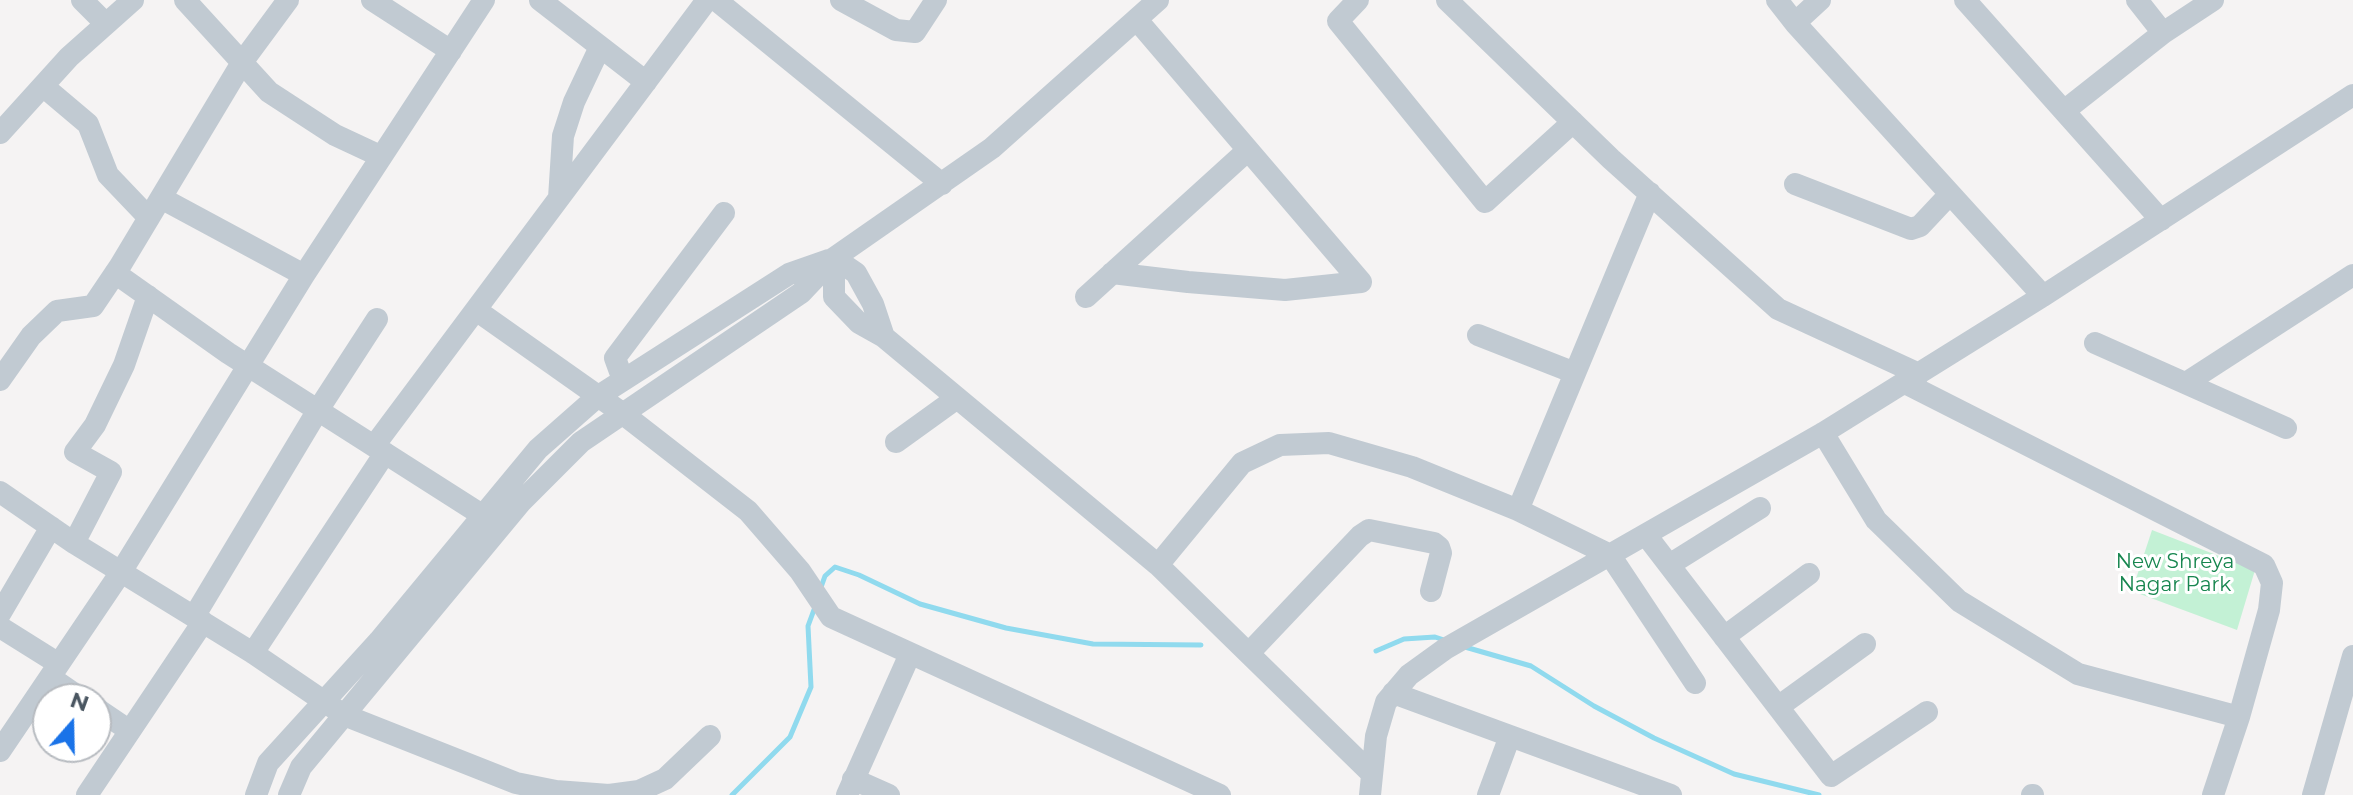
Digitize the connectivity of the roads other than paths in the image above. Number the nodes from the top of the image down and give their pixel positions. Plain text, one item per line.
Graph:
1 (82, 0) edge
2 (133, 0) edge
3 (185, 0) edge
4 (288, 0) edge
5 (372, 0) edge
6 (484, 0) edge
7 (540, 0) edge
8 (707, 0) edge
9 (716, 0) edge
10 (841, 0) edge
11 (936, 0) edge
12 (1158, 0) edge
13 (1358, 0) edge
14 (1447, 0) edge
15 (1777, 0) edge
16 (1820, 0) edge
17 (1965, 0) edge
18 (2137, 0) edge
19 (2213, 0) edge
20 (1137, 20) junction
21 (1795, 23) junction
22 (106, 24) junction
23 (2163, 33) junction
24 (600, 47) junction
25 (451, 51) junction
26 (243, 61) junction
27 (646, 82) junction
28 (43, 86) junction
29 (2353, 95) edge
30 (2064, 111) junction
31 (1573, 122) junction
32 (0, 133) edge
33 (1248, 150) junction
34 (380, 156) junction
35 (942, 184) junction
36 (1795, 184) dead end
37 (1650, 193) junction
38 (1950, 194) junction
39 (161, 198) junction
40 (559, 198) junction
41 (724, 213) dead end
42 (149, 218) junction
43 (2161, 220) junction
44 (834, 258) junction
45 (115, 273) junction
46 (1112, 273) junction
47 (304, 275) junction
48 (2353, 275) edge
49 (148, 296) junction
50 (2043, 296) junction
51 (1086, 297) dead end
52 (476, 310) junction
53 (377, 319) dead end
54 (1478, 335) dead end
55 (884, 337) junction
56 (2095, 343) dead end
57 (247, 365) junction
58 (1575, 373) junction
59 (1912, 378) junction
60 (0, 380) edge
61 (623, 380) junction
62 (2186, 383) junction
63 (597, 397) junction
64 (957, 398) junction
65 (318, 410) junction
66 (622, 413) junction
67 (2286, 428) dead end
68 (1823, 433) junction
69 (896, 442) dead end
70 (379, 450) junction
71 (0, 492) edge
72 (1760, 508) dead end
73 (1518, 510) junction
74 (482, 515) junction
75 (51, 527) junction
76 (1646, 535) junction
77 (74, 543) junction
78 (1610, 555) junction
79 (1158, 565) junction
80 (1669, 565) junction
81 (121, 572) junction
82 (1809, 574) dead end
83 (1431, 591) dead end
84 (0, 614) edge
85 (199, 619) junction
86 (0, 627) edge
87 (1724, 637) junction
88 (1865, 644) dead end
89 (253, 653) junction
90 (1249, 653) junction
91 (910, 654) junction
92 (2353, 656) edge
93 (54, 670) junction
94 (67, 683) edge
95 (1695, 683) dead end
96 (1393, 693) junction
97 (323, 701) junction
98 (1778, 707) junction
99 (1927, 712) dead end
100 (344, 715) junction
101 (2239, 717) junction
102 (2344, 717) edge
103 (112, 719) edge
104 (130, 731) junction
105 (710, 736) dead end
106 (1510, 736) junction
107 (3, 741) edge
108 (1371, 784) edge
109 (850, 787) edge
110 (1663, 794) edge
111 (87, 795) edge
112 (256, 795) edge
113 (289, 795) edge
114 (889, 795) edge
115 (1220, 795) edge
116 (1488, 795) edge
117 (2213, 795) edge
118 (2313, 795) edge

1 - 22 street
2 - 22 street
3 - 26 street
4 - 26 street
5 - 25 street
6 - 25 street
7 - 24 street
8 - 27 street
9 - 35 street
10 - 11 street
12 - 20 street
13 - 31 street
14 - 31 street
15 - 21 street
16 - 21 street
17 - 30 street
18 - 23 street
19 - 23 street
20 - 33 street
20 - 35 street
21 - 38 street
22 - 28 street
23 - 30 street
24 - 27 street
24 - 40 street
25 - 34 street
26 - 34 street
26 - 39 street
27 - 40 street
28 - 32 street
28 - 42 street
29 - 43 street
30 - 43 street
31 - 37 street
33 - 46 street
33 - 46 street
34 - 47 street
35 - 44 street
36 - 38 street
37 - 58 street
37 - 59 street
38 - 50 street
39 - 42 street
39 - 47 street
40 - 52 street
41 - 61 street
42 - 45 street
43 - 50 street
44 - 55 street
44 - 55 street
44 - 61 street
44 - 66 street
45 - 49 street
45 - 60 street
46 - 51 street
47 - 57 street
48 - 62 street
49 - 57 street
49 - 77 street
50 - 59 street
52 - 63 street
52 - 70 street
53 - 65 street
54 - 58 street
55 - 64 street
56 - 62 street
57 - 65 street
57 - 81 street
58 - 73 street
59 - 68 street
59 - 101 street
61 - 63 street
62 - 67 street
63 - 66 street
63 - 74 street
64 - 69 street
64 - 79 street
65 - 70 street
65 - 85 street
66 - 91 street
66 - 100 street
68 - 76 street
68 - 101 street
70 - 74 street
70 - 89 street
71 - 75 street
72 - 80 street
73 - 78 street
73 - 79 street
74 - 97 street
75 - 77 street
75 - 84 street
76 - 78 street
76 - 80 street
77 - 81 street
78 - 95 street
78 - 96 street
79 - 90 street
80 - 87 street
81 - 85 street
81 - 93 street
82 - 87 street
83 - 90 street
85 - 89 street
85 - 104 street
86 - 93 street
87 - 98 street
88 - 98 street
89 - 97 street
90 - 108 street
91 - 109 street
91 - 115 street
92 - 102 street
93 - 94 street
93 - 107 street
96 - 106 street
96 - 108 street
97 - 100 street
97 - 112 street
98 - 99 street
100 - 105 street
100 - 113 street
101 - 117 street
102 - 118 street
103 - 104 street
104 - 111 street
106 - 110 street
106 - 116 street
109 - 114 street

